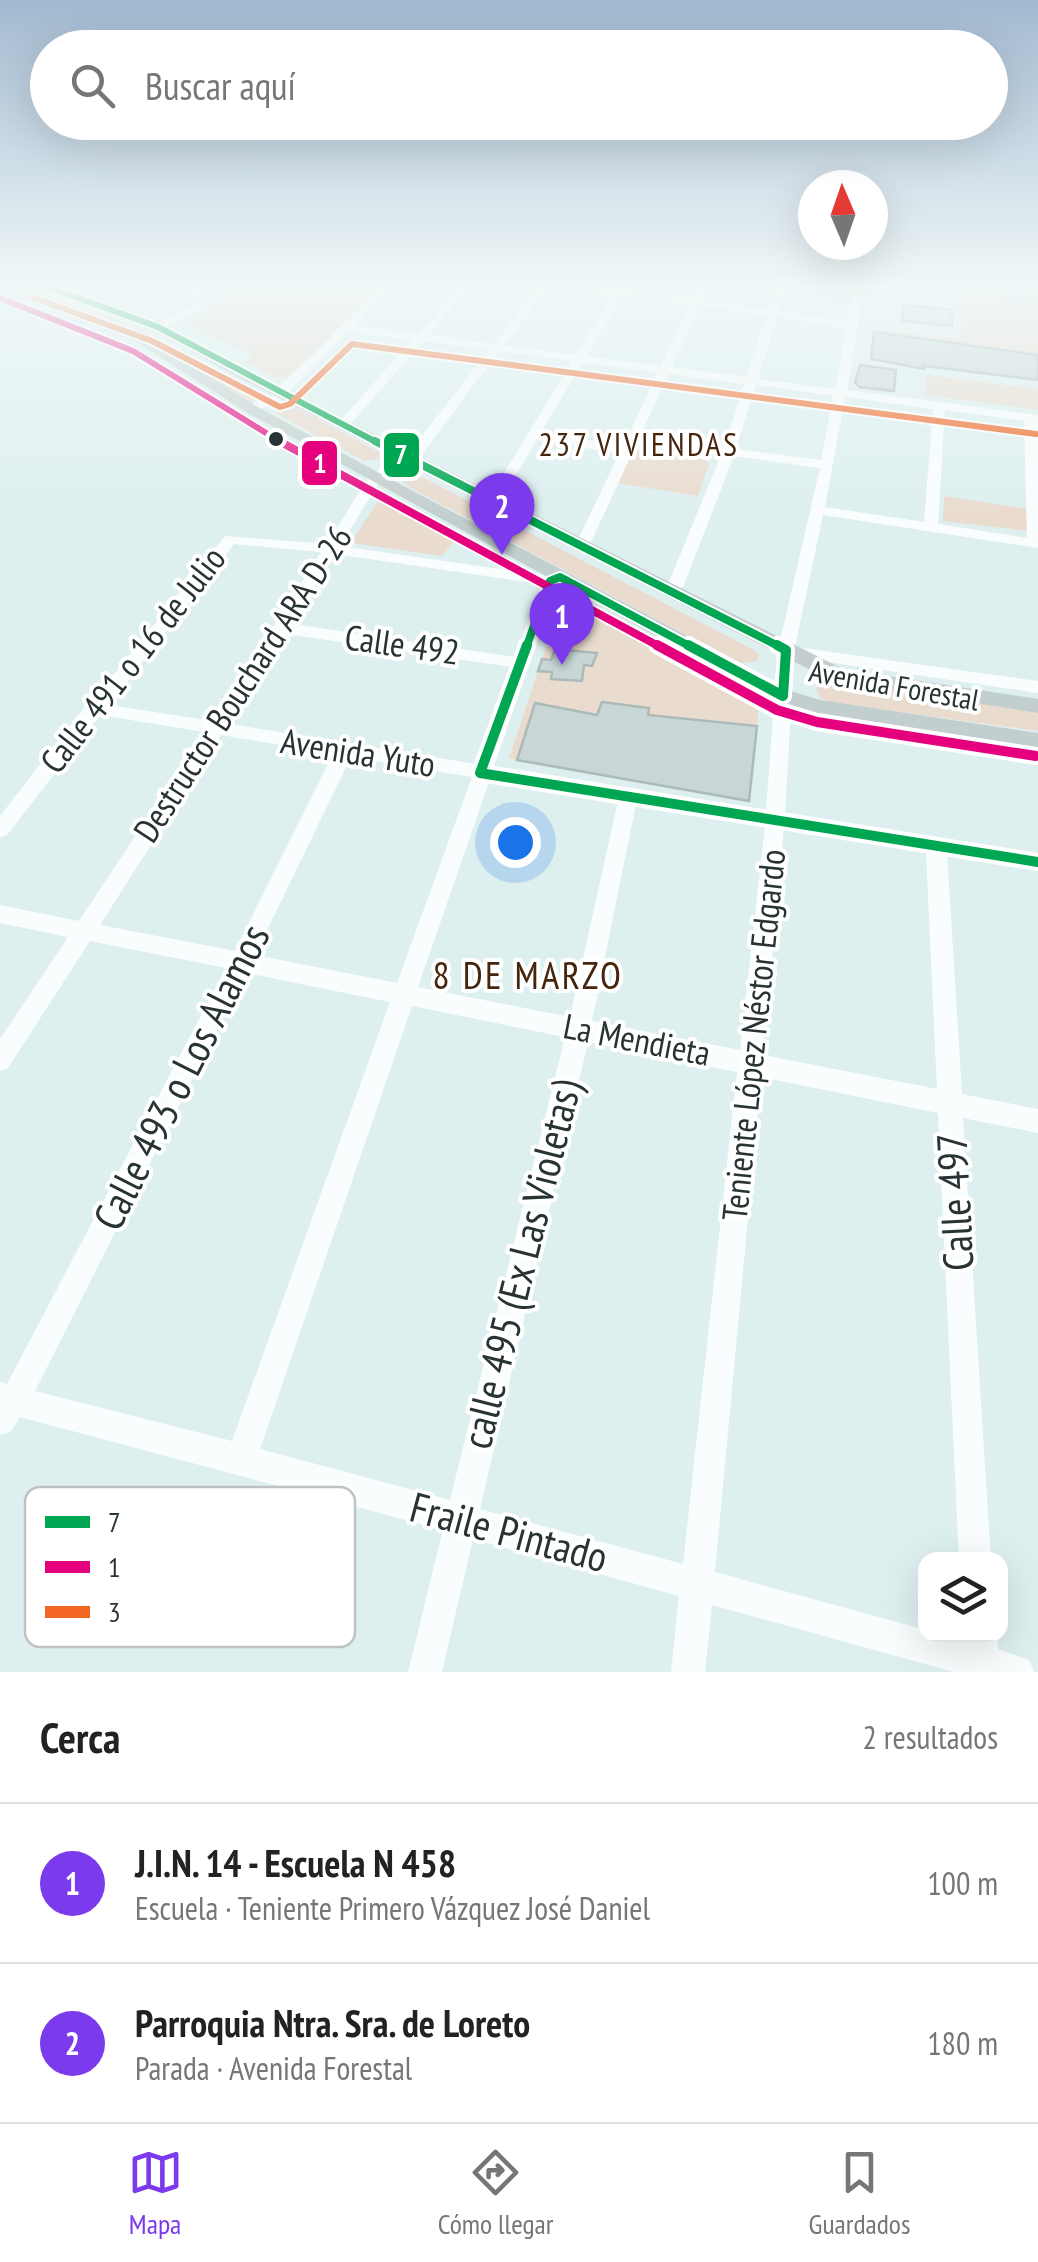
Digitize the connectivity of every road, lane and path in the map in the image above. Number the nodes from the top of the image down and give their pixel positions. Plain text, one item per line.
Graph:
1 (177, 361) edge
2 (223, 361) edge
3 (313, 361) edge
4 (400, 361) edge
5 (488, 361) edge
6 (579, 361) edge
7 (603, 361) edge
8 (671, 361) edge
9 (758, 361) edge
10 (846, 361) edge
11 (667, 370) junction
12 (752, 381) junction
13 (282, 392) junction
14 (840, 393) junction
15 (939, 406) junction
16 (251, 408) junction
17 (1034, 419) edge
18 (344, 424) junction
19 (534, 435) junction
20 (631, 445) junction
21 (729, 451) junction
22 (412, 458) junction
23 (827, 465) junction
24 (374, 478) junction
25 (495, 499) junction
26 (816, 510) junction
27 (931, 528) junction
28 (583, 544) junction
29 (1036, 544) edge
30 (332, 548) junction
31 (555, 579) junction
32 (673, 592) junction
33 (282, 628) junction
34 (786, 650) junction
35 (521, 663) junction
36 (1038, 687) edge
37 (783, 696) junction
38 (1038, 706) edge
39 (93, 708) junction
40 (216, 729) junction
41 (1038, 741) edge
42 (344, 751) junction
43 (480, 773) junction
44 (628, 798) junction
45 (775, 821) junction
46 (0, 830) edge
47 (936, 845) junction
48 (1038, 862) edge
49 (0, 914) edge
50 (84, 931) junction
51 (242, 961) junction
52 (404, 994) junction
53 (578, 1029) junction
54 (0, 1060) edge
55 (751, 1063) junction
56 (950, 1104) junction
57 (1038, 1121) edge
58 (5, 1406) edge
59 (242, 1459) junction
60 (345, 1487) edge
61 (355, 1490) edge
62 (458, 1518) junction
63 (976, 1552) edge
64 (698, 1583) junction
65 (980, 1648) edge
66 (425, 1672) edge
67 (688, 1672) edge
68 (1017, 1672) edge

1 - 16 main road, Avenida Forestal
2 - 13 main road, Avenida Forestal
3 - 13 street
4 - 18 street
5 - 22 street
6 - 19 street
7 - 11 street
8 - 11 street
9 - 12 street
10 - 14 street, Teniente López Néstor Edgardo
11 - 12 street
11 - 20 street
12 - 14 street
12 - 21 street
13 - 16 street
13 - 18 main road, Avenida Forestal
14 - 15 street
14 - 23 street, Teniente López Néstor Edgardo
15 - 17 street
15 - 27 street
16 - 24 main road, Avenida Forestal
17 - 29 street
18 - 22 main road, Avenida Forestal
19 - 20 street
19 - 25 street
20 - 21 street
20 - 28 street
21 - 23 street
21 - 32 street
22 - 24 street
22 - 25 main road, Avenida Forestal
23 - 26 street, Teniente López Néstor Edgardo
24 - 30 street, Destructor Bouchard ARA D-26
24 - 31 main road, Avenida Forestal
25 - 28 main road, Avenida Forestal
26 - 27 street
26 - 34 street, Teniente López Néstor Edgardo
27 - 29 street
28 - 32 main road, Avenida Forestal
30 - 31 street
30 - 33 street, Destructor Bouchard ARA D-26
30 - 39 street, Calle 491 o 16 de Julio
31 - 35 street
31 - 37 main road, Avenida Forestal
32 - 34 main road, Avenida Forestal
33 - 35 street, Calle 492
33 - 40 street, Destructor Bouchard ARA D-26
34 - 36 street, Avenida Forestal
34 - 37 street, Teniente López Néstor Edgardo
34 - 38 main road, Avenida Forestal
35 - 43 street
37 - 41 main road, Avenida Forestal
37 - 45 street, Teniente López Néstor Edgardo
39 - 40 street, Avenida Yuto
39 - 46 street, Calle 491 o 16 de Julio
40 - 42 street, Avenida Yuto
40 - 50 street, Destructor Bouchard ARA D-26
42 - 43 street, Avenida Yuto
42 - 51 street, Calle 493 o Los Alamos
43 - 44 street, Avenida Yuto
43 - 52 street
44 - 45 street, Avenida Yuto
44 - 53 street, calle 495 (Ex Las Violetas)
45 - 47 street, Avenida Yuto
45 - 55 street, Teniente López Néstor Edgardo
47 - 48 street, Avenida Yuto
47 - 56 street, Calle 497
49 - 50 street, La Mendieta
50 - 51 street, La Mendieta
50 - 54 street, Destructor Bouchard ARA D-26
51 - 52 street, La Mendieta
51 - 58 street, Calle 493 o Los Alamos
52 - 53 street, La Mendieta
52 - 59 street
53 - 55 street, La Mendieta
53 - 62 street, calle 495 (Ex Las Violetas)
55 - 56 street, La Mendieta
55 - 64 street, Teniente López Néstor Edgardo
56 - 57 street, La Mendieta
56 - 63 street, Calle 497
58 - 59 street, Fraile Pintado
59 - 60 street, Fraile Pintado
61 - 62 street, Fraile Pintado
62 - 64 street, Fraile Pintado
62 - 66 street, calle 495 (Ex Las Violetas)
64 - 65 street, Fraile Pintado
64 - 67 street, Teniente López Néstor Edgardo
65 - 68 street, Fraile Pintado

